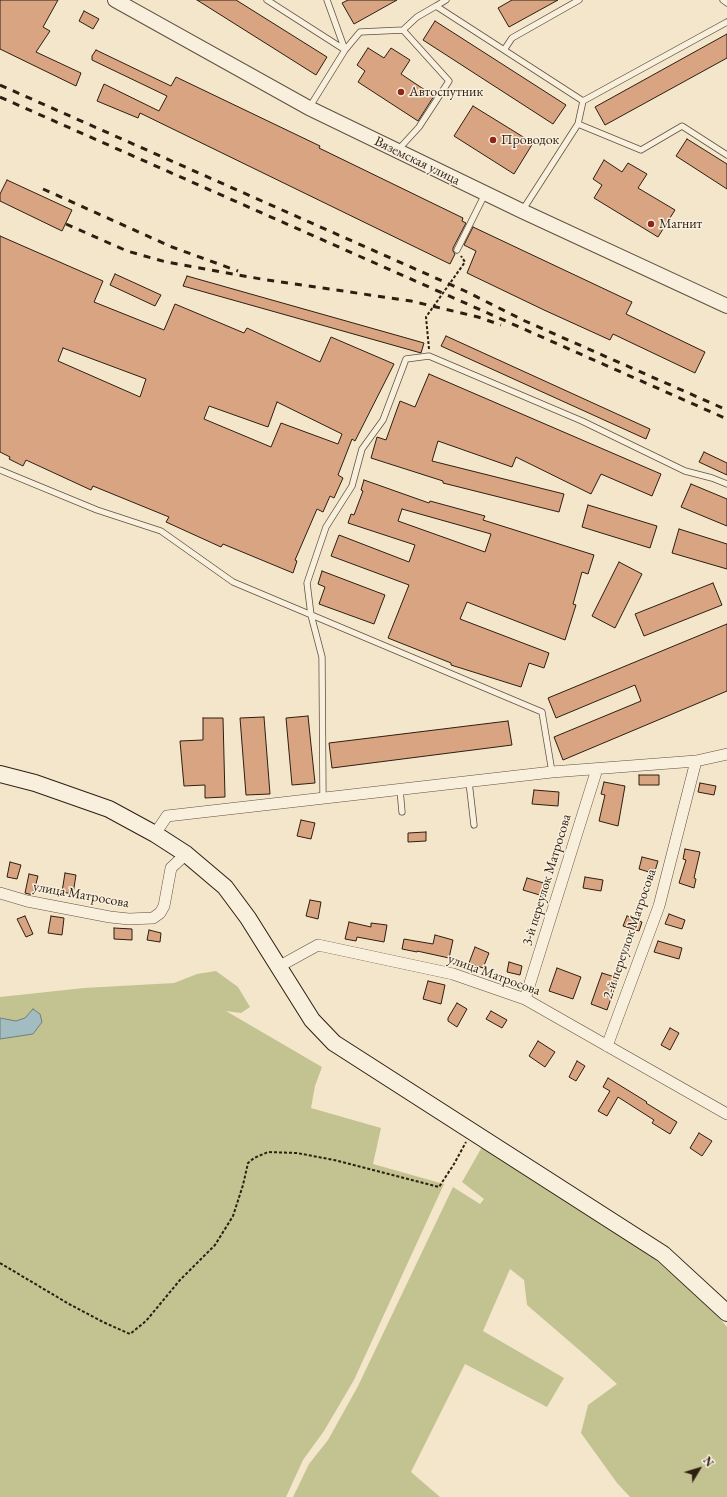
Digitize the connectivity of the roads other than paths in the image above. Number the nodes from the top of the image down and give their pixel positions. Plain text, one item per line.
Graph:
1 (115, 0) edge
2 (267, 0) edge
3 (327, 0) edge
4 (446, 0) edge
5 (579, 0) edge
6 (723, 0) edge
7 (727, 3) edge
8 (436, 6) junction
9 (727, 22) edge
10 (403, 30) junction
11 (345, 50) junction
12 (504, 50) junction
13 (582, 101) junction
14 (309, 108) junction
15 (578, 124) junction
16 (396, 151) junction
17 (727, 155) edge
18 (485, 194) junction
19 (522, 211) junction
20 (457, 250) road end
21 (727, 306) edge
22 (0, 470) edge
23 (727, 484) edge
24 (311, 615) junction
25 (727, 754) edge
26 (696, 761) junction
27 (598, 769) junction
28 (552, 772) junction
29 (0, 774) edge
30 (469, 782) junction
31 (400, 790) junction
32 (323, 798) junction
33 (402, 812) dead end
34 (474, 826) dead end
35 (156, 834) junction
36 (186, 854) junction
37 (0, 893) edge
38 (278, 968) junction
39 (525, 999) junction
40 (607, 1046) junction
41 (727, 1114) edge
42 (727, 1313) edge

1 - 14 street, Вяземская улица
2 - 11 lane
3 - 11 lane
4 - 8 lane
5 - 12 lane
6 - 7 lane
8 - 10 lane
8 - 12 lane
9 - 13 lane
10 - 11 lane
10 - 16 lane
11 - 14 lane
12 - 13 lane
13 - 15 lane
14 - 16 street, Вяземская улица
15 - 17 lane
15 - 19 lane
16 - 18 street, Вяземская улица
18 - 19 street, Вяземская улица
18 - 20 lane
19 - 21 street, Вяземская улица
22 - 24 lane
23 - 24 lane
24 - 28 lane
24 - 32 lane
25 - 26 street
26 - 27 street
26 - 40 street, 2-й переулок Матросова
27 - 28 street
27 - 39 street, 3-й переулок Матросова
28 - 30 street
29 - 35 main road
30 - 31 street
30 - 34 lane
31 - 32 street
31 - 33 lane
32 - 35 street
35 - 36 main road
36 - 37 street, улица Матросова
36 - 38 main road
38 - 39 street, улица Матросова
38 - 42 main road
39 - 40 street, улица Матросова
40 - 41 street, улица Матросова

